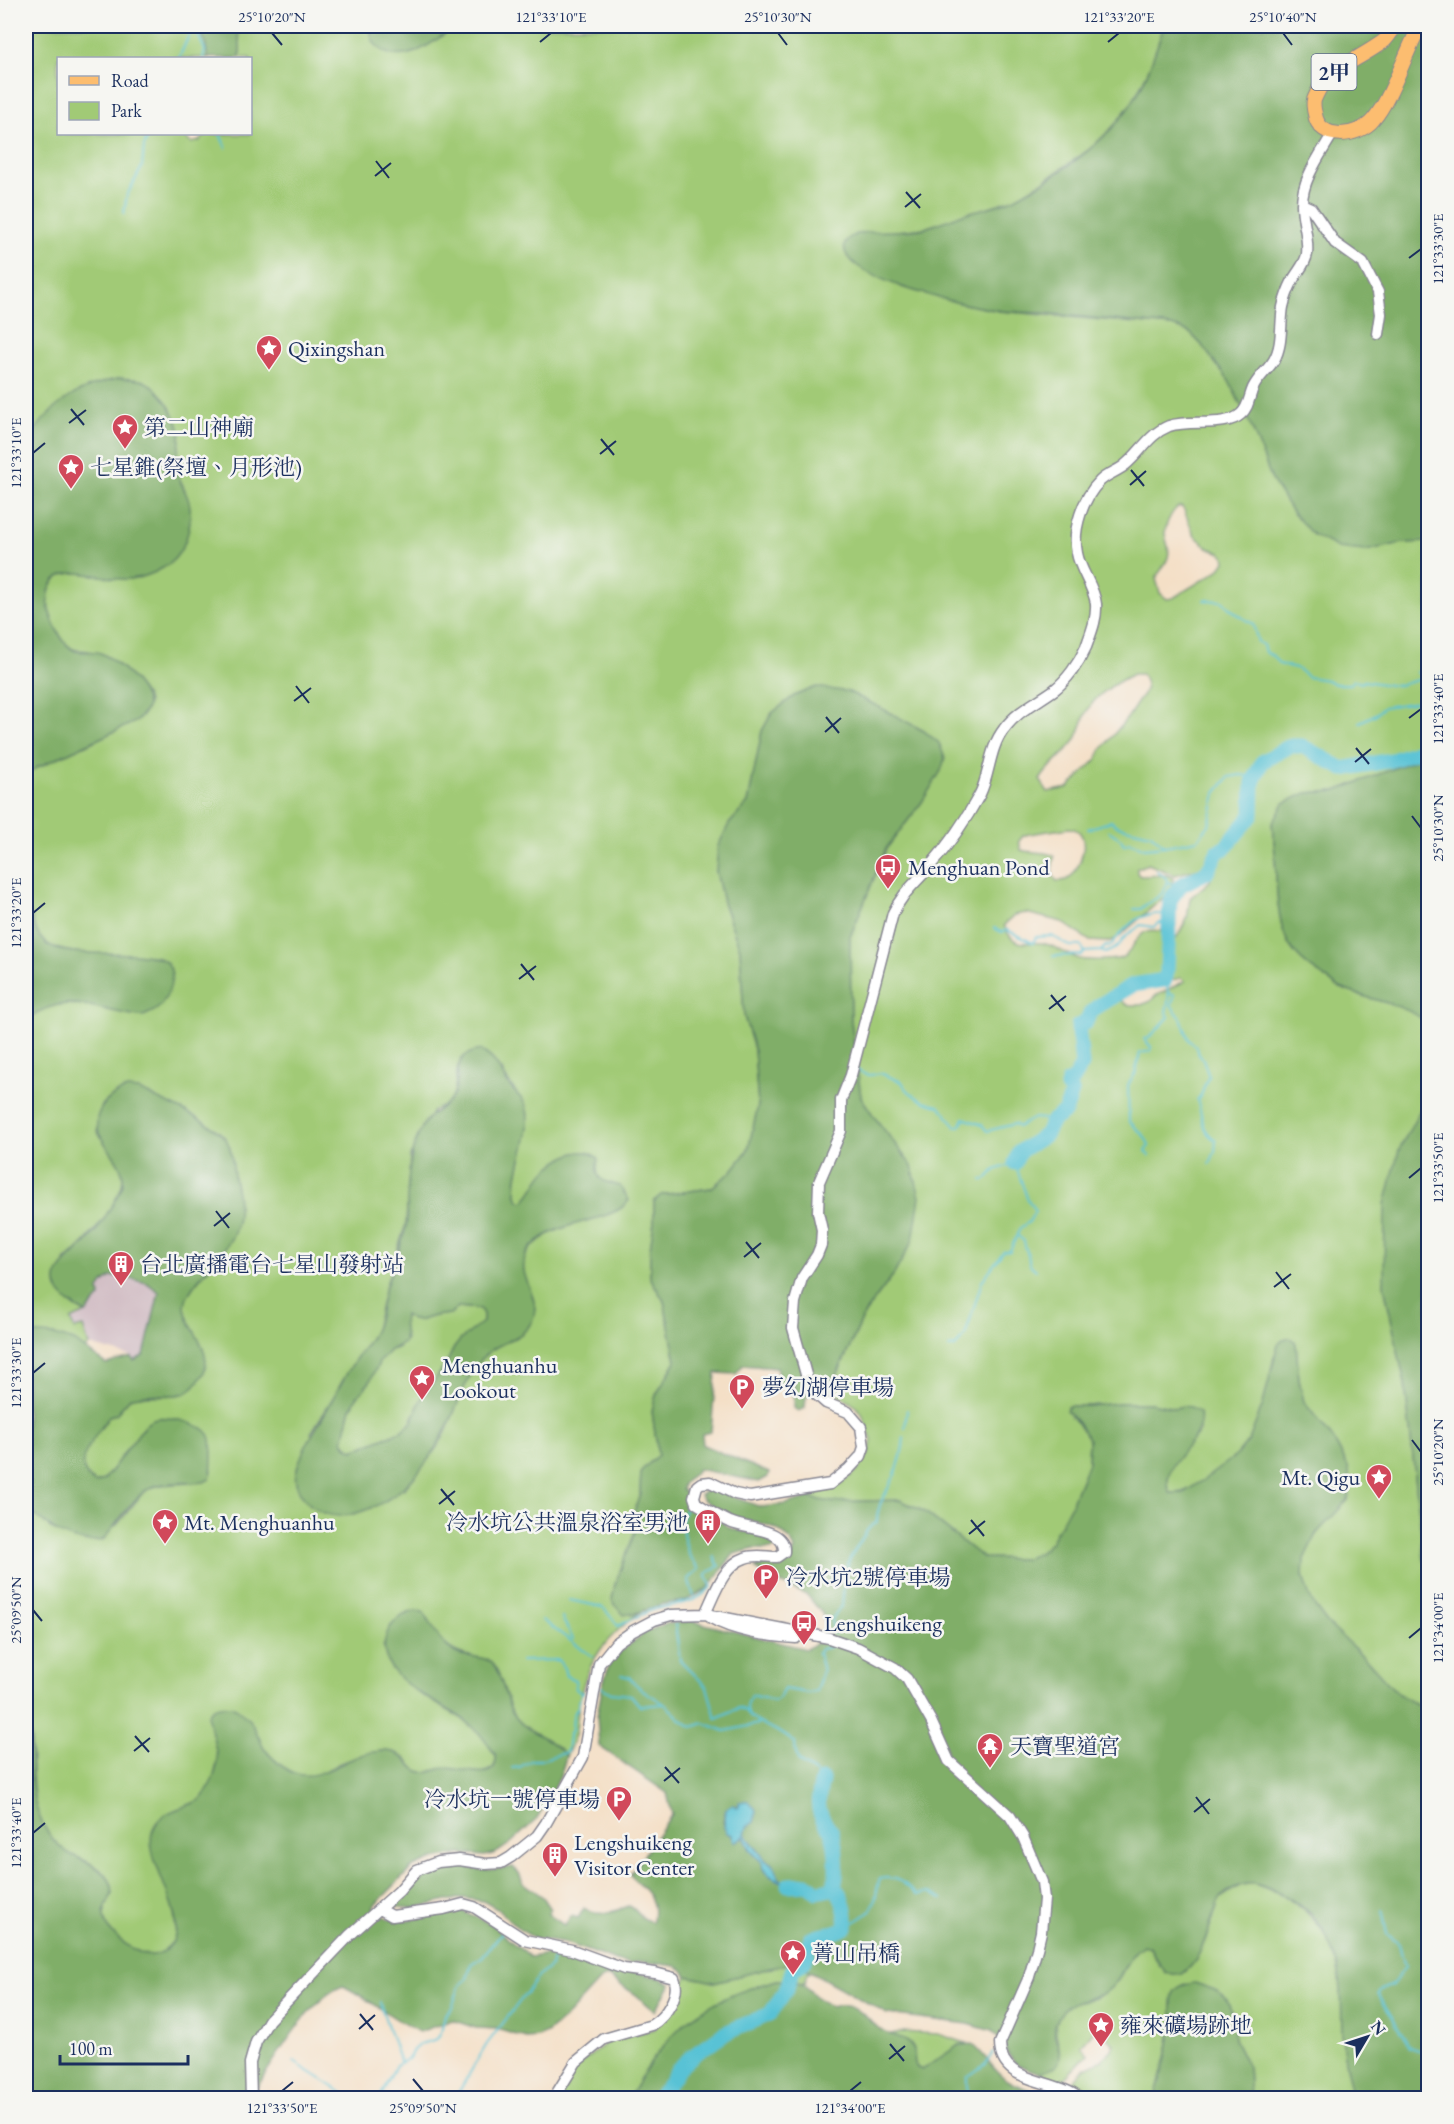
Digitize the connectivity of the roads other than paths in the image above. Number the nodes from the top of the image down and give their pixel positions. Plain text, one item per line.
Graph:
1 (1396, 26) edge
2 (1420, 26) edge
3 (1333, 133) junction
4 (1302, 204) junction
5 (1378, 334) dead end
6 (705, 1614) junction
7 (810, 1635) junction
8 (780, 1637) junction
9 (796, 1638) junction
10 (380, 1909) junction
11 (251, 2098) edge
12 (554, 2098) edge
13 (1079, 2098) edge

1 - 3 main road, 2甲
2 - 3 main road, 2甲
3 - 4 street
4 - 5 street
4 - 6 street
6 - 7 street
6 - 8 street
6 - 9 street
6 - 10 street
7 - 8 street
7 - 9 street
7 - 13 street
8 - 9 street
10 - 11 street
10 - 12 street

